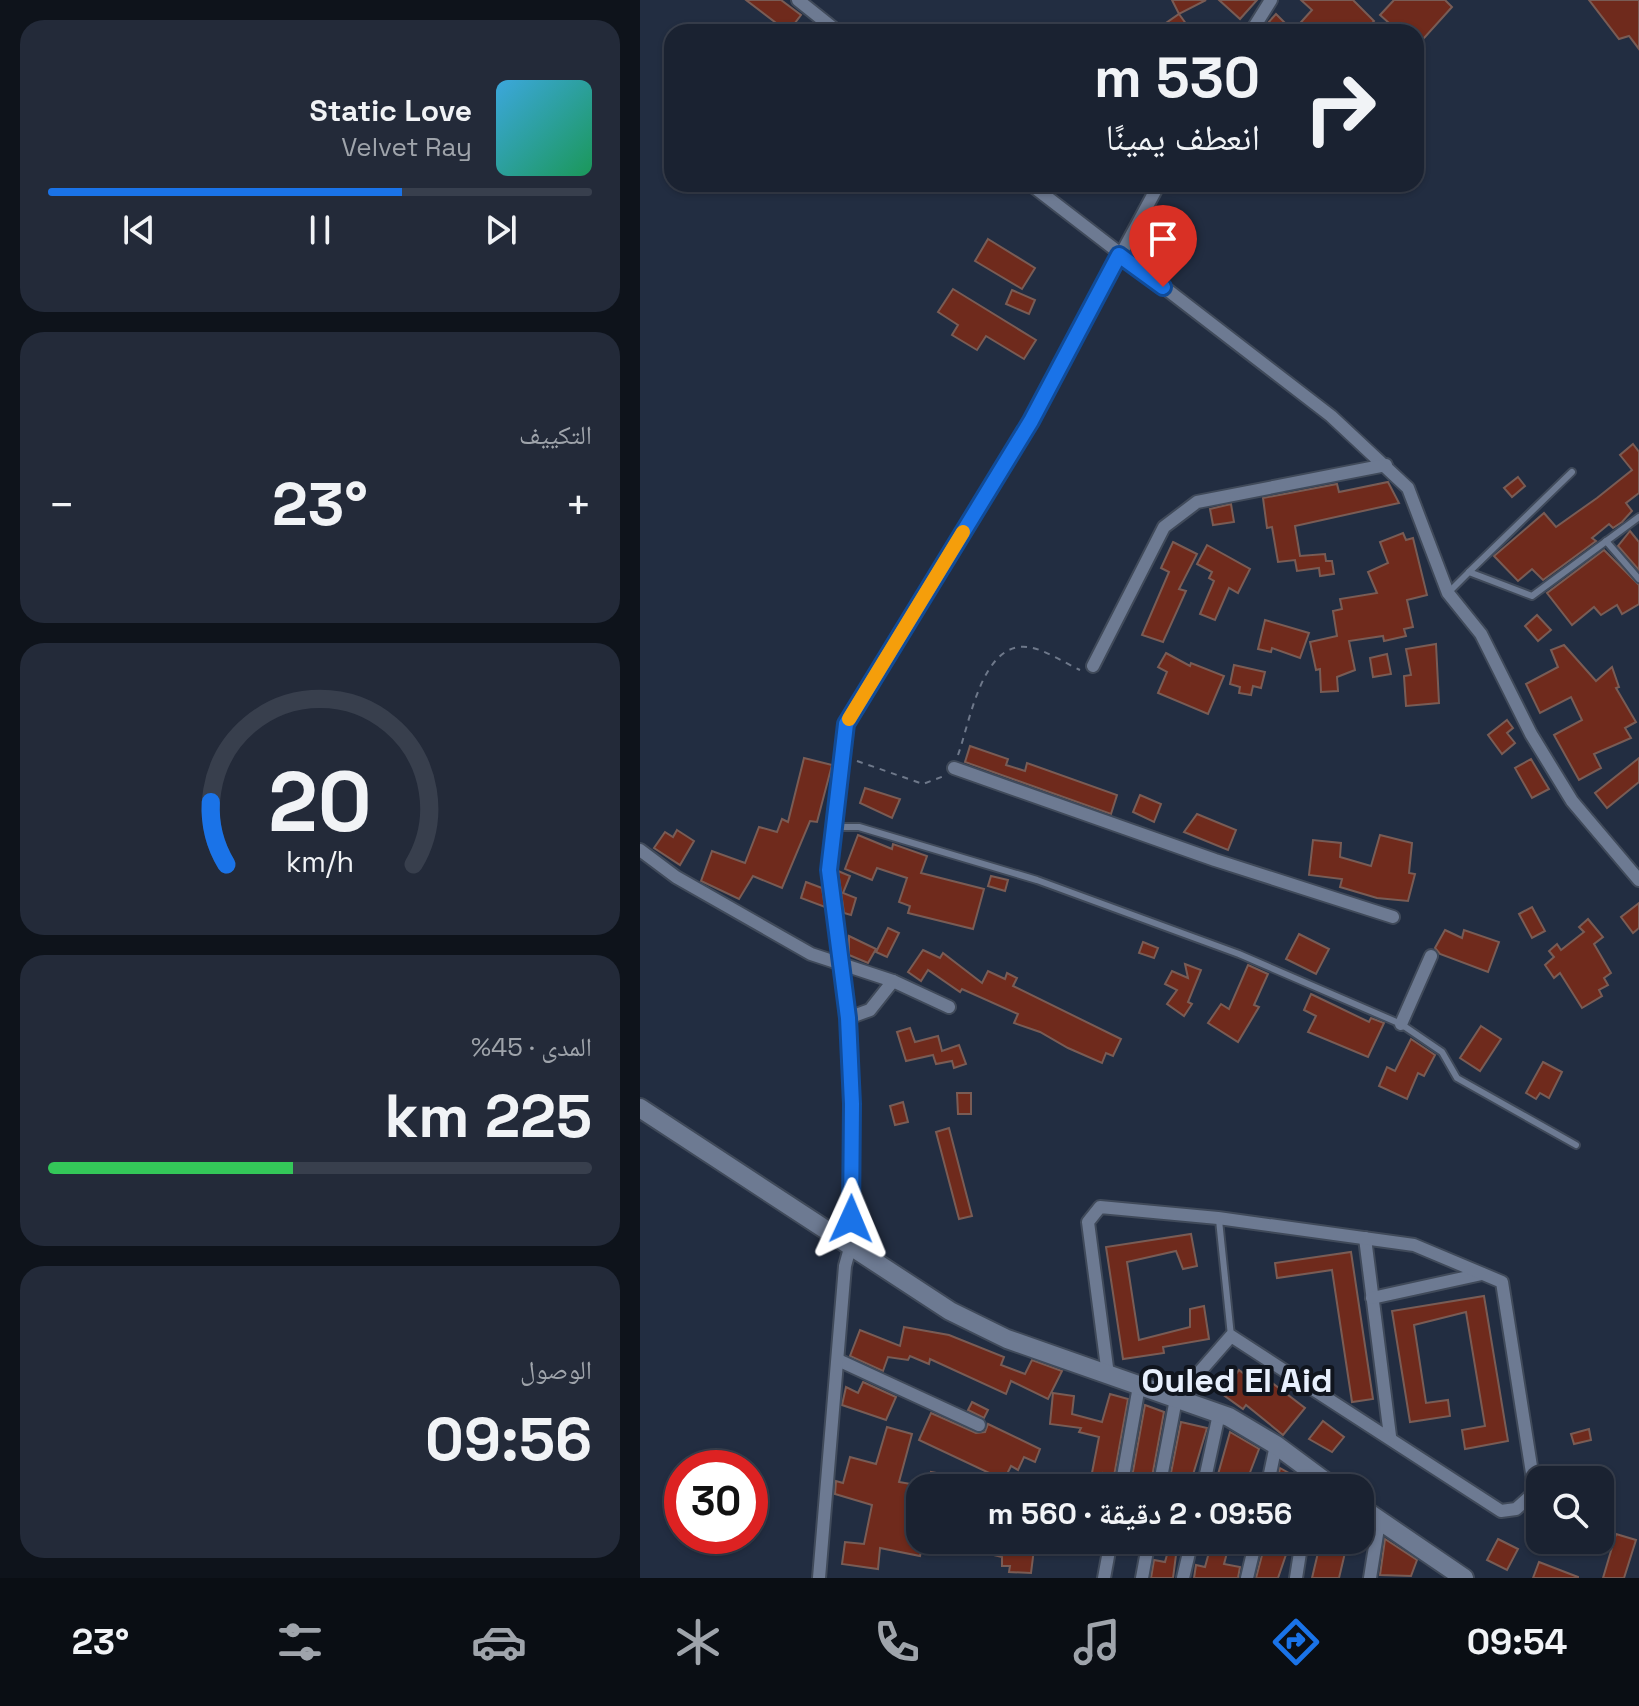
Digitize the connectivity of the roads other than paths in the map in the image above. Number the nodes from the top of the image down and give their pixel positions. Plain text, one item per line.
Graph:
1 (798, 0) edge
2 (1271, 0) edge
3 (828, 24) edge
4 (1256, 24) edge
5 (1040, 192) edge
6 (1154, 192) edge
7 (1119, 255) junction
8 (1386, 465) junction
9 (1572, 472) dead end
10 (1639, 517) edge
11 (1606, 541) junction
12 (1469, 572) junction
13 (1639, 579) edge
14 (1448, 593) junction
15 (1093, 666) road end
16 (954, 768) road end
17 (834, 827) junction
18 (640, 850) edge
19 (1639, 880) edge
20 (1393, 917) dead end
21 (1431, 956) dead end
22 (842, 962) junction
23 (893, 981) junction
24 (949, 1007) dead end
25 (848, 1018) junction
26 (1401, 1024) junction
27 (640, 1108) edge
28 (1576, 1145) dead end
29 (1218, 1218) junction
30 (1365, 1238) junction
31 (850, 1248) junction
32 (1484, 1274) junction
33 (1372, 1298) junction
34 (1231, 1336) junction
35 (838, 1360) junction
36 (1108, 1375) junction
37 (1139, 1386) junction
38 (1176, 1399) junction
39 (1219, 1414) junction
40 (979, 1425) dead end
41 (1390, 1436) junction
42 (1276, 1445) junction
43 (1123, 1474) edge
44 (1162, 1474) edge
45 (1206, 1474) edge
46 (1270, 1474) edge
47 (1306, 1474) edge
48 (1374, 1518) edge
49 (1379, 1522) junction
50 (1108, 1554) edge
51 (1146, 1554) edge
52 (1189, 1554) edge
53 (1253, 1554) edge
54 (1300, 1554) edge
55 (819, 1578) edge
56 (1104, 1578) edge
57 (1142, 1578) edge
58 (1183, 1578) edge
59 (1247, 1578) edge
60 (1296, 1578) edge
61 (1370, 1578) edge
62 (1464, 1578) edge

1 - 3 street
2 - 4 street
5 - 7 street
6 - 7 street
7 - 8 street
7 - 17 street
8 - 14 street
8 - 15 street
9 - 12 lane
10 - 11 lane
11 - 12 lane
11 - 13 lane
12 - 14 lane
14 - 19 street
16 - 20 street
17 - 22 street
17 - 26 lane
18 - 22 street
21 - 26 street
22 - 23 street
22 - 25 street
23 - 24 street
23 - 25 street
25 - 31 street
26 - 28 lane
27 - 31 street
29 - 30 street
29 - 34 lane
29 - 36 street
30 - 32 street
30 - 33 street
31 - 35 street
31 - 36 street
32 - 33 street
32 - 41 street
33 - 41 street
34 - 38 street
34 - 41 street
35 - 40 street
35 - 55 street
36 - 37 street
37 - 38 street
37 - 43 street
38 - 39 street
38 - 44 street
39 - 42 street
39 - 45 street
42 - 46 street
42 - 47 street
48 - 49 street
49 - 61 street
49 - 62 street
50 - 56 street
51 - 57 street
52 - 58 street
53 - 59 street
54 - 60 street

